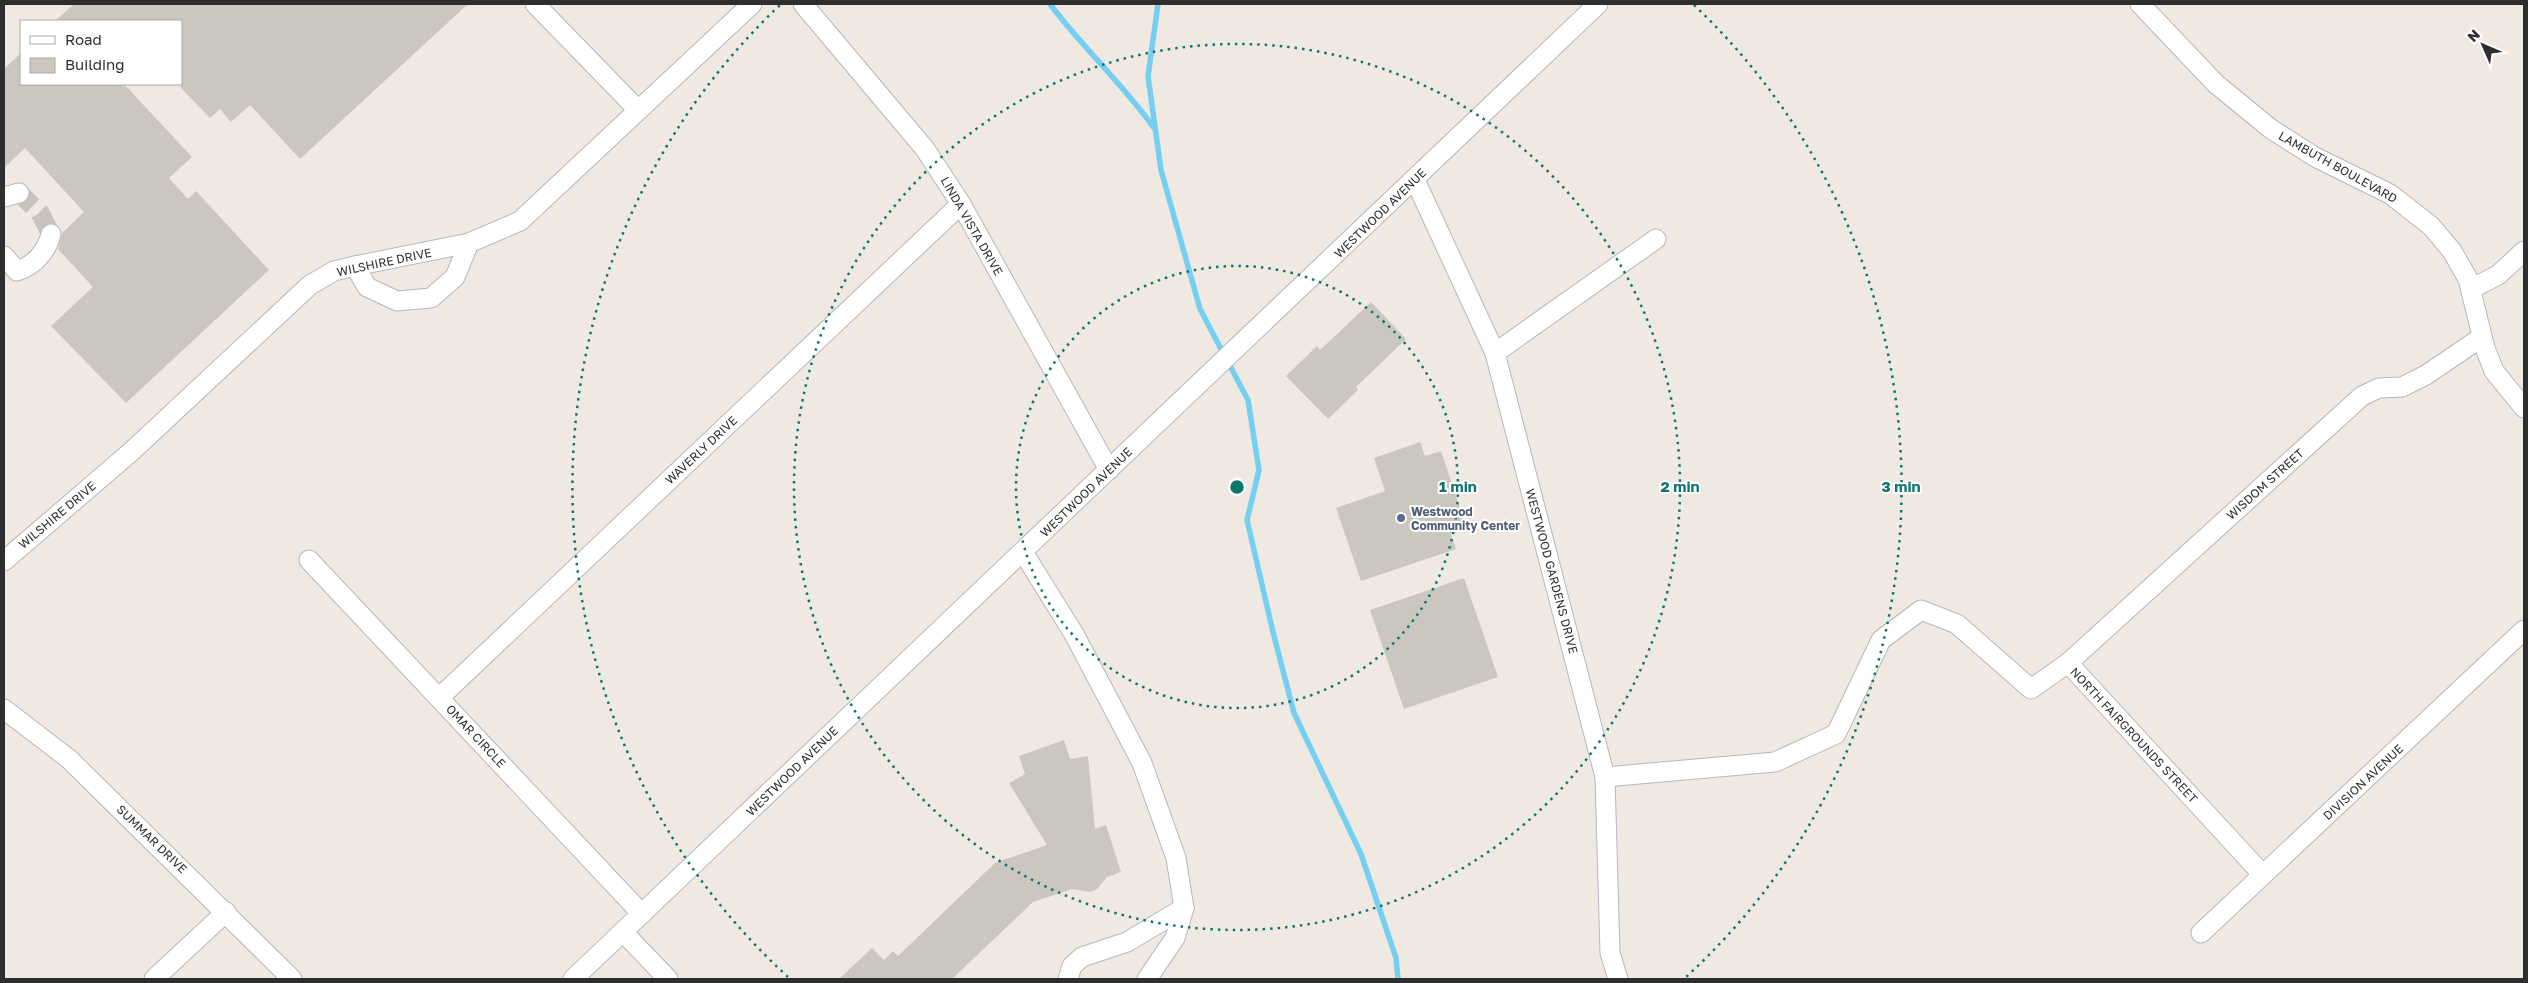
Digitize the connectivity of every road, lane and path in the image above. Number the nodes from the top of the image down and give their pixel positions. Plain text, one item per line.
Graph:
1 (535, 4) edge
2 (752, 4) edge
3 (803, 4) edge
4 (1598, 4) edge
5 (2140, 4) edge
6 (638, 110) junction
7 (1415, 180) junction
8 (961, 204) junction
9 (51, 234) dead end
10 (1656, 239) dead end
11 (469, 243) junction
12 (2524, 252) edge
13 (4, 256) edge
14 (355, 266) junction
15 (2471, 289) junction
16 (2482, 337) junction
17 (1495, 353) junction
18 (2524, 408) edge
19 (1109, 470) junction
20 (1023, 552) junction
21 (309, 560) dead end
22 (4, 561) edge
23 (2524, 630) edge
24 (2068, 664) junction
25 (440, 697) junction
26 (4, 709) edge
27 (1606, 777) junction
28 (2263, 875) junction
29 (1184, 908) junction
30 (226, 912) junction
31 (642, 914) junction
32 (623, 932) junction
33 (2201, 933) dead end
34 (154, 979) edge
35 (292, 979) edge
36 (573, 979) edge
37 (668, 979) edge
38 (1068, 979) edge
39 (1147, 979) edge
40 (1618, 979) edge

1 - 6 street
2 - 6 street, WILSHIRE DRIVE
3 - 8 street, LINDA VISTA DRIVE
4 - 7 street, WESTWOOD AVENUE
5 - 15 street, LAMBUTH BOULEVARD
6 - 11 street, WILSHIRE DRIVE
7 - 17 street, WESTWOOD GARDENS DRIVE
7 - 19 street, WESTWOOD AVENUE
8 - 19 street, LINDA VISTA DRIVE
8 - 25 street, WAVERLY DRIVE
9 - 13 street
10 - 17 street
11 - 14 street, WILSHIRE DRIVE
11 - 14 street
12 - 15 street
14 - 22 street, WILSHIRE DRIVE
15 - 16 street, LAMBUTH BOULEVARD
16 - 18 street, LAMBUTH BOULEVARD
16 - 24 street, WISDOM STREET
17 - 27 street, WESTWOOD GARDENS DRIVE
19 - 20 street, WESTWOOD AVENUE
20 - 29 street
20 - 31 street, WESTWOOD AVENUE
21 - 25 street, OMAR CIRCLE
23 - 28 street, DIVISION AVENUE
24 - 27 street, NORTH FAIRGROUNDS STREET
24 - 28 street, NORTH FAIRGROUNDS STREET
25 - 31 street, OMAR CIRCLE
26 - 30 street, SUMMAR DRIVE
27 - 40 street, WESTWOOD GARDENS DRIVE
28 - 33 street, DIVISION AVENUE
29 - 38 street
29 - 39 street
30 - 34 street
30 - 35 street, SUMMAR DRIVE
31 - 32 street, WESTWOOD AVENUE
32 - 36 street, WESTWOOD AVENUE
32 - 37 street

